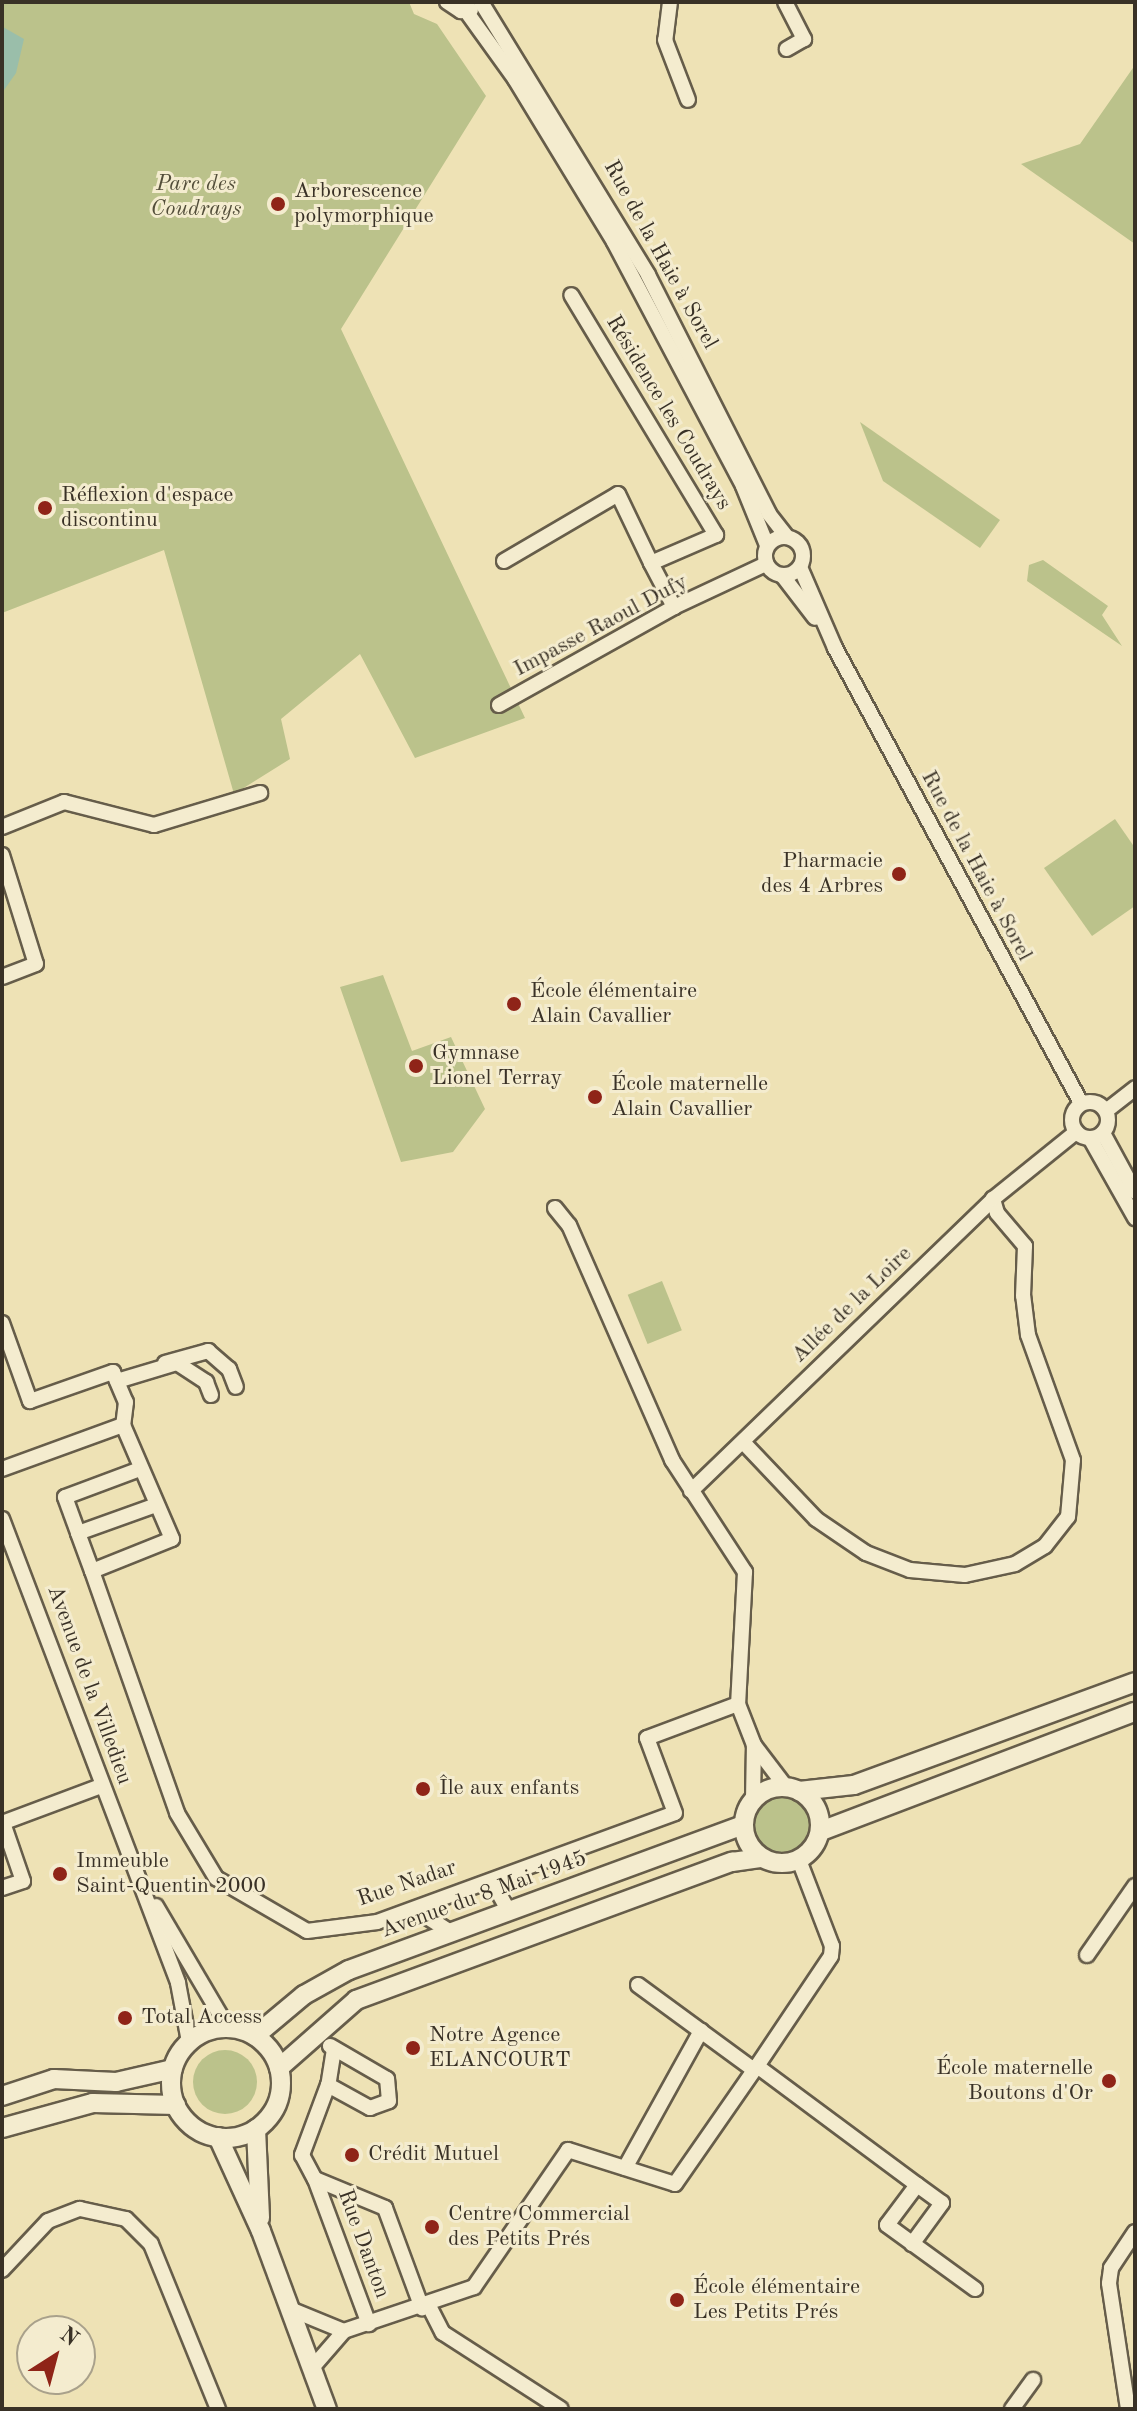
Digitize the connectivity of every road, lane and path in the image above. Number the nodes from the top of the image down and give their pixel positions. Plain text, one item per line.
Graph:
1 (447, 2) edge
2 (481, 2) edge
3 (670, 2) edge
4 (785, 2) edge
5 (466, 11) junction
6 (787, 49) dead end
7 (688, 100) dead end
8 (571, 295) dead end
9 (786, 536) junction
10 (767, 545) junction
11 (504, 561) dead end
12 (651, 563) junction
13 (766, 564) junction
14 (800, 567) junction
15 (782, 575) junction
16 (674, 607) junction
17 (835, 648) junction
18 (499, 705) dead end
19 (260, 793) dead end
20 (2, 827) edge
21 (2, 855) edge
22 (2, 977) edge
23 (1135, 1088) edge
24 (1081, 1103) junction
25 (1106, 1111) junction
26 (1090, 1134) junction
27 (1135, 1192) edge
28 (993, 1199) junction
29 (555, 1208) dead end
30 (1135, 1218) edge
31 (2, 1323) edge
32 (165, 1363) junction
33 (117, 1381) junction
34 (236, 1387) dead end
35 (211, 1395) dead end
36 (123, 1425) junction
37 (743, 1442) junction
38 (2, 1469) edge
39 (140, 1469) junction
40 (691, 1491) junction
41 (156, 1505) junction
42 (2, 1519) edge
43 (78, 1533) junction
44 (92, 1571) junction
45 (1135, 1682) edge
46 (738, 1704) junction
47 (1135, 1712) edge
48 (754, 1745) junction
49 (101, 1786) junction
50 (793, 1789) junction
51 (753, 1800) junction
52 (2, 1823) edge
53 (743, 1825) junction
54 (821, 1831) junction
55 (762, 1858) junction
56 (799, 1860) junction
57 (134, 1868) junction
58 (1135, 1886) edge
59 (2, 1888) edge
60 (509, 1912) junction
61 (452, 1933) junction
62 (1087, 1955) dead end
63 (638, 1985) dead end
64 (228, 2028) junction
65 (701, 2031) junction
66 (313, 2033) junction
67 (255, 2036) junction
68 (189, 2042) junction
69 (334, 2049) junction
70 (279, 2068) junction
71 (756, 2068) junction
72 (173, 2069) junction
73 (328, 2085) junction
74 (2, 2096) edge
75 (176, 2105) junction
76 (2, 2128) edge
77 (256, 2129) junction
78 (218, 2137) junction
79 (625, 2168) junction
80 (315, 2179) junction
81 (917, 2185) junction
82 (261, 2231) junction
83 (1135, 2232) edge
84 (912, 2244) junction
85 (2, 2270) edge
86 (975, 2289) dead end
87 (426, 2307) junction
88 (290, 2309) junction
89 (369, 2324) junction
90 (344, 2331) junction
91 (312, 2368) junction
92 (1033, 2380) dead end
93 (218, 2409) edge
94 (327, 2409) edge
95 (561, 2409) edge
96 (1012, 2409) edge
97 (1128, 2409) edge

1 - 5 street
2 - 5 street
2 - 9 street, Rue de la Haie à Sorel
3 - 7 street
4 - 6 street
5 - 10 street, Rue de la Haie à Sorel
8 - 12 street, Résidence les Coudrays
9 - 10 street
9 - 14 street
10 - 13 street
11 - 12 street
12 - 16 street
13 - 15 street
13 - 16 street, Impasse Raoul Dufy
14 - 15 street
14 - 17 street, Rue de la Haie à Sorel
15 - 17 street, Rue de la Haie à Sorel
16 - 18 street, Impasse Raoul Dufy
17 - 24 street, Rue de la Haie à Sorel
19 - 20 street
21 - 22 street
23 - 25 street
24 - 25 street
24 - 26 street
25 - 26 street
26 - 27 street
26 - 28 street, Allée de la Loire
26 - 30 street
28 - 37 street, Allée de la Loire
28 - 37 street
29 - 40 street
31 - 33 street
32 - 33 street
32 - 34 street
32 - 35 street
33 - 36 street
36 - 38 street
36 - 39 street
37 - 40 street, Allée de la Loire
39 - 41 street
39 - 43 street, Rue Nadar
40 - 46 street
41 - 43 street
41 - 44 street
42 - 49 street, Avenue de la Villedieu
43 - 44 street, Rue Nadar
44 - 46 street, Rue Nadar
45 - 50 street
46 - 48 street
47 - 54 street
48 - 50 street
48 - 51 street
49 - 52 street
49 - 57 street, Avenue de la Villedieu
50 - 51 street
50 - 54 street
51 - 53 street
52 - 59 street
53 - 55 street
53 - 60 street, Avenue du 8 Mai 1945
54 - 56 street
55 - 56 street
55 - 66 street
56 - 71 street
57 - 64 street, Avenue de la Villedieu
57 - 68 street, Avenue de la Villedieu
58 - 62 street
60 - 61 street, Avenue du 8 Mai 1945
60 - 61 street
61 - 67 street, Avenue du 8 Mai 1945
63 - 65 street
64 - 67 street
64 - 68 street
65 - 71 street
65 - 79 street
66 - 69 street
66 - 70 street
67 - 70 street
68 - 72 street
69 - 73 street, Rue Danton
69 - 73 street
70 - 77 street
71 - 79 street
71 - 81 street
72 - 74 street
72 - 75 street
73 - 80 street, Rue Danton
75 - 76 street
75 - 78 street
77 - 78 street
77 - 82 street
78 - 82 street
79 - 87 street
80 - 87 street, Rue Danton
80 - 89 street, Rue Danton
81 - 84 street
81 - 84 street
82 - 88 street
83 - 97 street
84 - 86 street
85 - 93 street
87 - 89 street
87 - 95 street, Rue Danton
88 - 90 street
88 - 91 street
89 - 90 street
90 - 91 street
91 - 94 street
92 - 96 street

